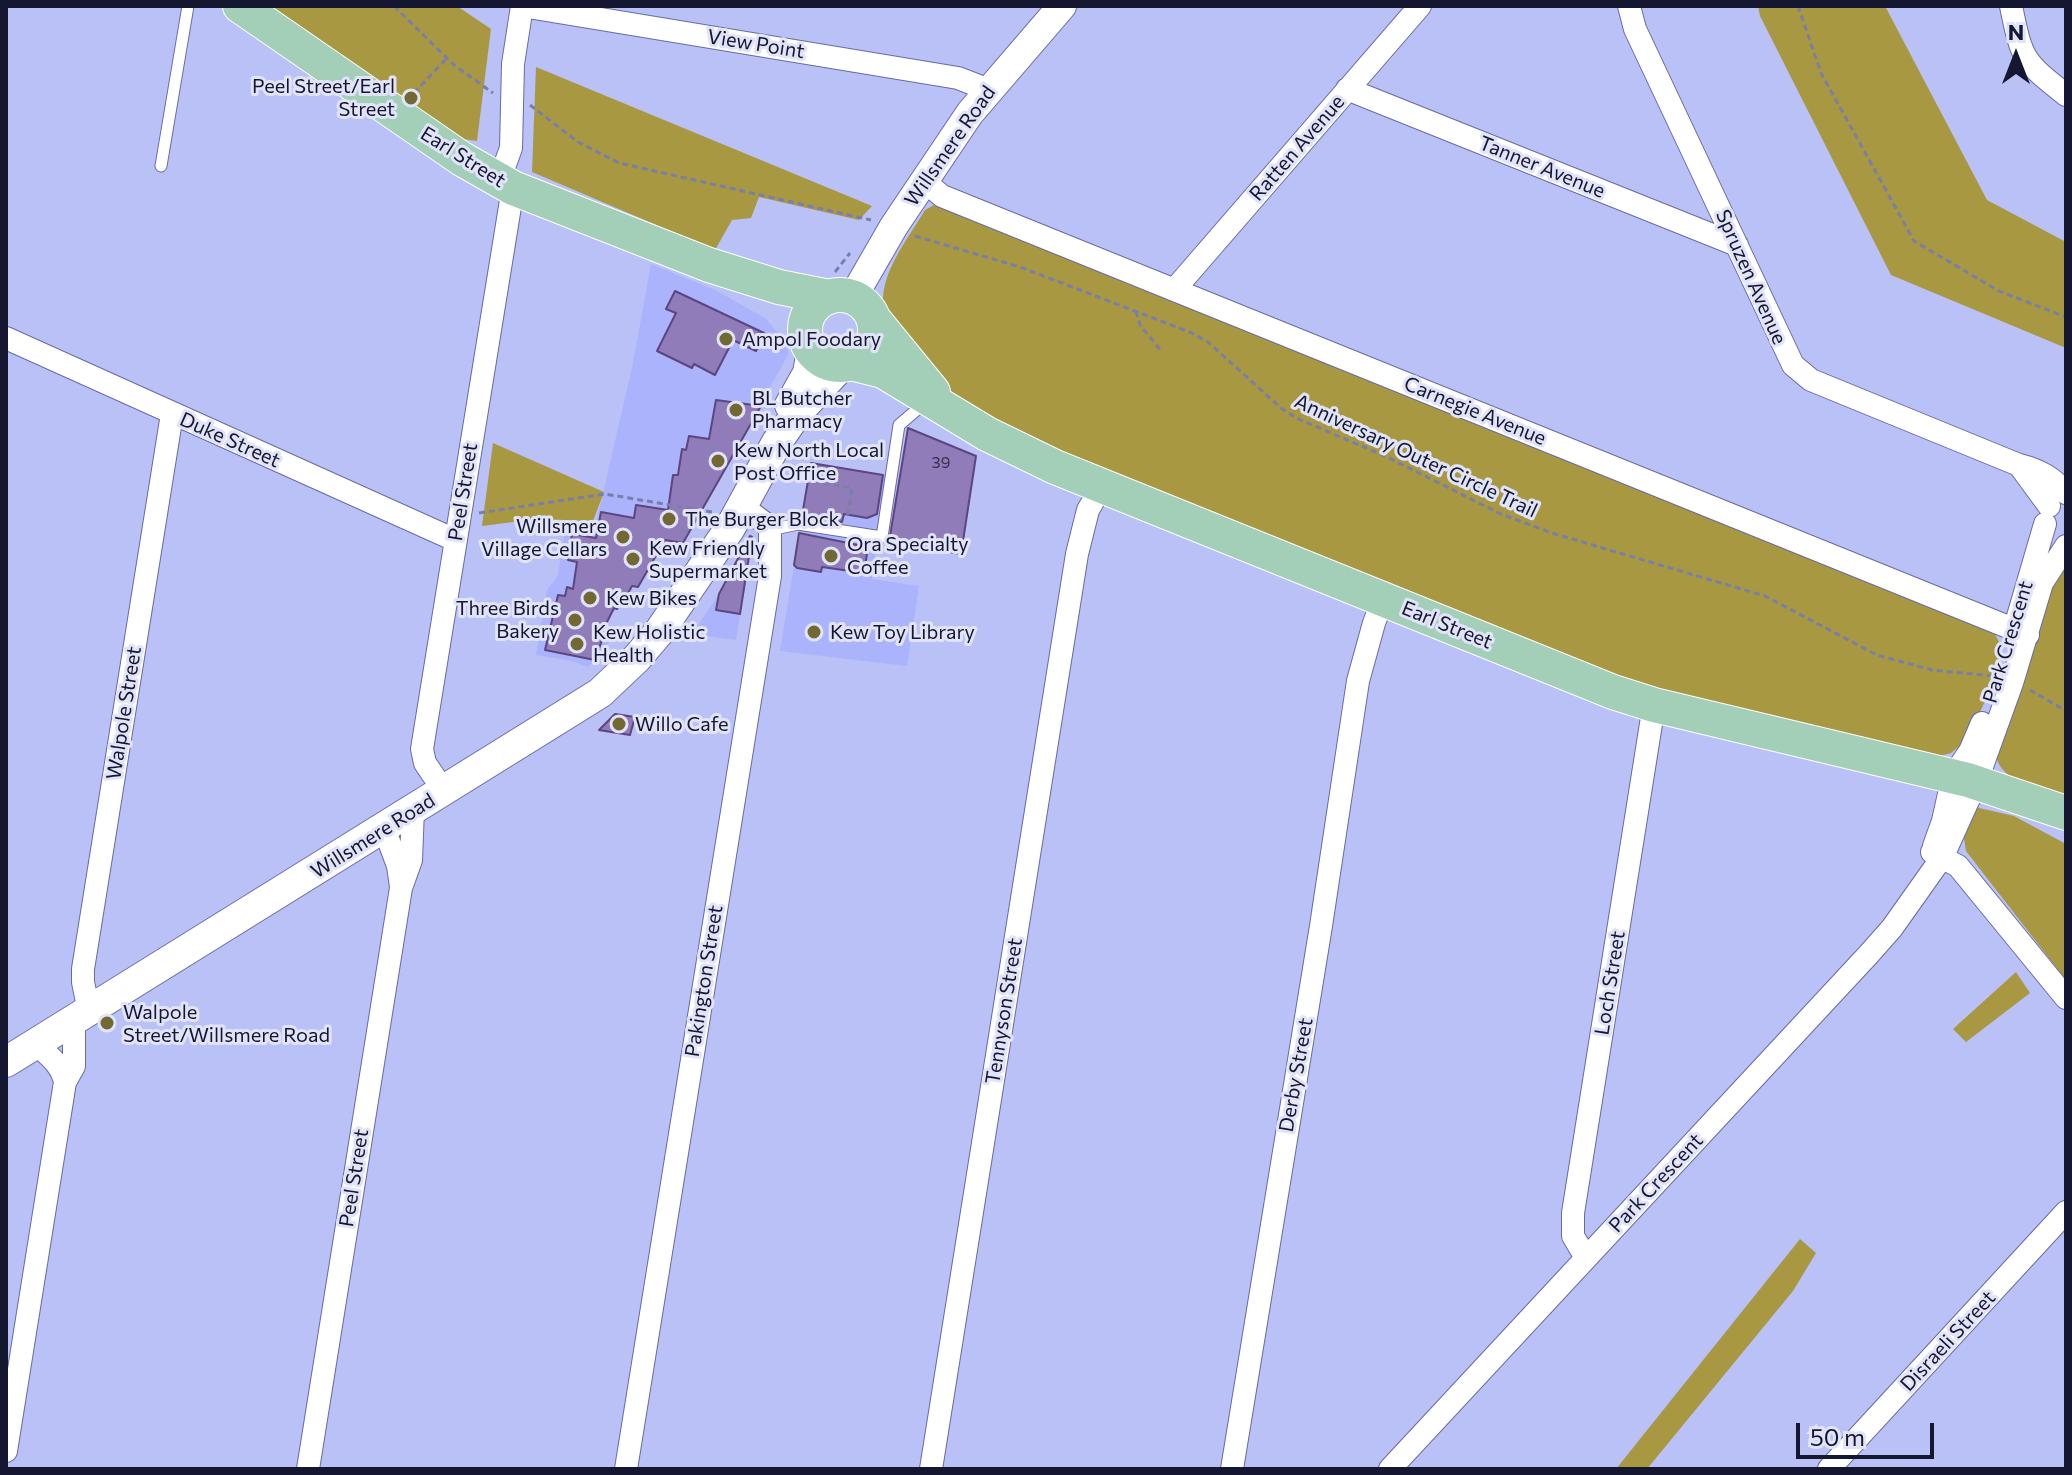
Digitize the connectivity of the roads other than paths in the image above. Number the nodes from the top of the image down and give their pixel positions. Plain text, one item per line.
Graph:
1 (188, 6) edge
2 (240, 6) edge
3 (522, 6) edge
4 (1062, 6) edge
5 (1420, 6) edge
6 (1629, 6) edge
7 (2011, 6) edge
8 (1347, 89) junction
9 (989, 90) junction
10 (2066, 95) edge
11 (161, 166) dead end
12 (925, 182) junction
13 (506, 185) junction
14 (1737, 245) junction
15 (709, 265) junction
16 (1174, 290) junction
17 (852, 305) junction
18 (6, 338) edge
19 (828, 355) junction
20 (937, 401) junction
21 (172, 414) junction
22 (1094, 482) junction
23 (2056, 505) edge
24 (733, 512) junction
25 (770, 530) junction
26 (455, 540) junction
27 (2066, 543) edge
28 (1376, 596) junction
29 (2021, 632) junction
30 (1654, 705) junction
31 (1966, 780) junction
32 (444, 791) junction
33 (413, 809) junction
34 (2066, 813) edge
35 (384, 828) junction
36 (1937, 854) junction
37 (401, 888) junction
38 (2066, 998) edge
39 (82, 1017) junction
40 (36, 1044) junction
41 (6, 1062) edge
42 (65, 1082) junction
43 (2066, 1212) edge
44 (1586, 1258) junction
45 (6, 1451) edge
46 (308, 1469) edge
47 (626, 1469) edge
48 (931, 1469) edge
49 (1232, 1469) edge
50 (1390, 1469) edge
51 (1829, 1469) edge

1 - 11 lane
2 - 13 main road, Earl Street
3 - 9 street, View Point
3 - 13 street, Peel Street
4 - 9 street, Willsmere Road
5 - 8 street, Ratten Avenue
6 - 14 street, Spruzen Avenue
7 - 10 street
8 - 14 street, Tanner Avenue
8 - 16 street, Ratten Avenue
9 - 12 street, Willsmere Road
12 - 16 street, Carnegie Avenue
12 - 17 street, Willsmere Road
13 - 15 main road, Earl Street
13 - 26 street, Peel Street
14 - 23 street, Spruzen Avenue
15 - 17 main road, Earl Street
15 - 19 main road, Earl Street
16 - 29 street, Carnegie Avenue
17 - 19 main road
17 - 19 main road
17 - 20 main road, Earl Street
18 - 21 street, Duke Street
19 - 20 main road, Earl Street
19 - 24 main road, Willsmere Road
20 - 22 main road, Earl Street
20 - 25 lane
21 - 26 street, Duke Street
21 - 39 street, Walpole Street
22 - 28 main road, Earl Street
22 - 48 street, Tennyson Street
23 - 27 street, Spruzen Avenue
23 - 29 street, Park Crescent
24 - 25 street
24 - 32 main road, Willsmere Road
25 - 47 street, Pakington Street
26 - 32 street, Peel Street
27 - 29 street, Park Crescent
28 - 30 main road, Earl Street
28 - 49 street, Derby Street
29 - 31 street, Park Crescent
30 - 31 main road, Earl Street
30 - 44 street, Loch Street
31 - 34 main road, Earl Street
31 - 36 street, Park Crescent
32 - 33 main road, Willsmere Road
33 - 35 main road, Willsmere Road
33 - 37 street, Peel Street
35 - 37 street, Peel Street
35 - 39 main road, Willsmere Road
36 - 38 street
36 - 44 street, Park Crescent
37 - 46 street, Peel Street
39 - 40 main road, Willsmere Road
39 - 42 street, Walpole Street
40 - 41 main road, Willsmere Road
40 - 42 street
42 - 45 street, Walpole Street
43 - 51 street, Disraeli Street
44 - 50 street, Park Crescent

